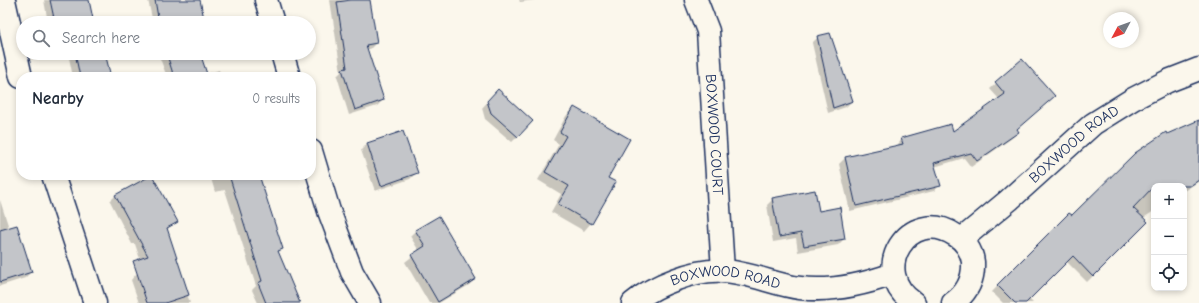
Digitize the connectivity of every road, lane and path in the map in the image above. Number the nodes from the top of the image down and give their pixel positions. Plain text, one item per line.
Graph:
1 (4, 0) edge
2 (266, 0) edge
3 (696, 0) edge
4 (271, 16) edge
5 (16, 51) edge
6 (18, 60) edge
7 (284, 60) edge
8 (1199, 69) edge
9 (21, 72) edge
10 (288, 72) edge
11 (316, 168) edge
12 (55, 180) edge
13 (962, 239) junction
14 (723, 271) junction
15 (893, 274) junction
16 (95, 303) edge
17 (370, 303) edge
18 (633, 303) edge
19 (914, 303) edge
20 (953, 303) edge

1 - 5 street
2 - 4 street
3 - 14 street, BOXWOOD COURT
6 - 9 street
7 - 10 street
8 - 13 street, BOXWOOD ROAD
11 - 17 street
12 - 16 street
13 - 15 street
13 - 20 street
14 - 15 street, BOXWOOD ROAD
14 - 18 street, BOXWOOD ROAD
15 - 19 street

